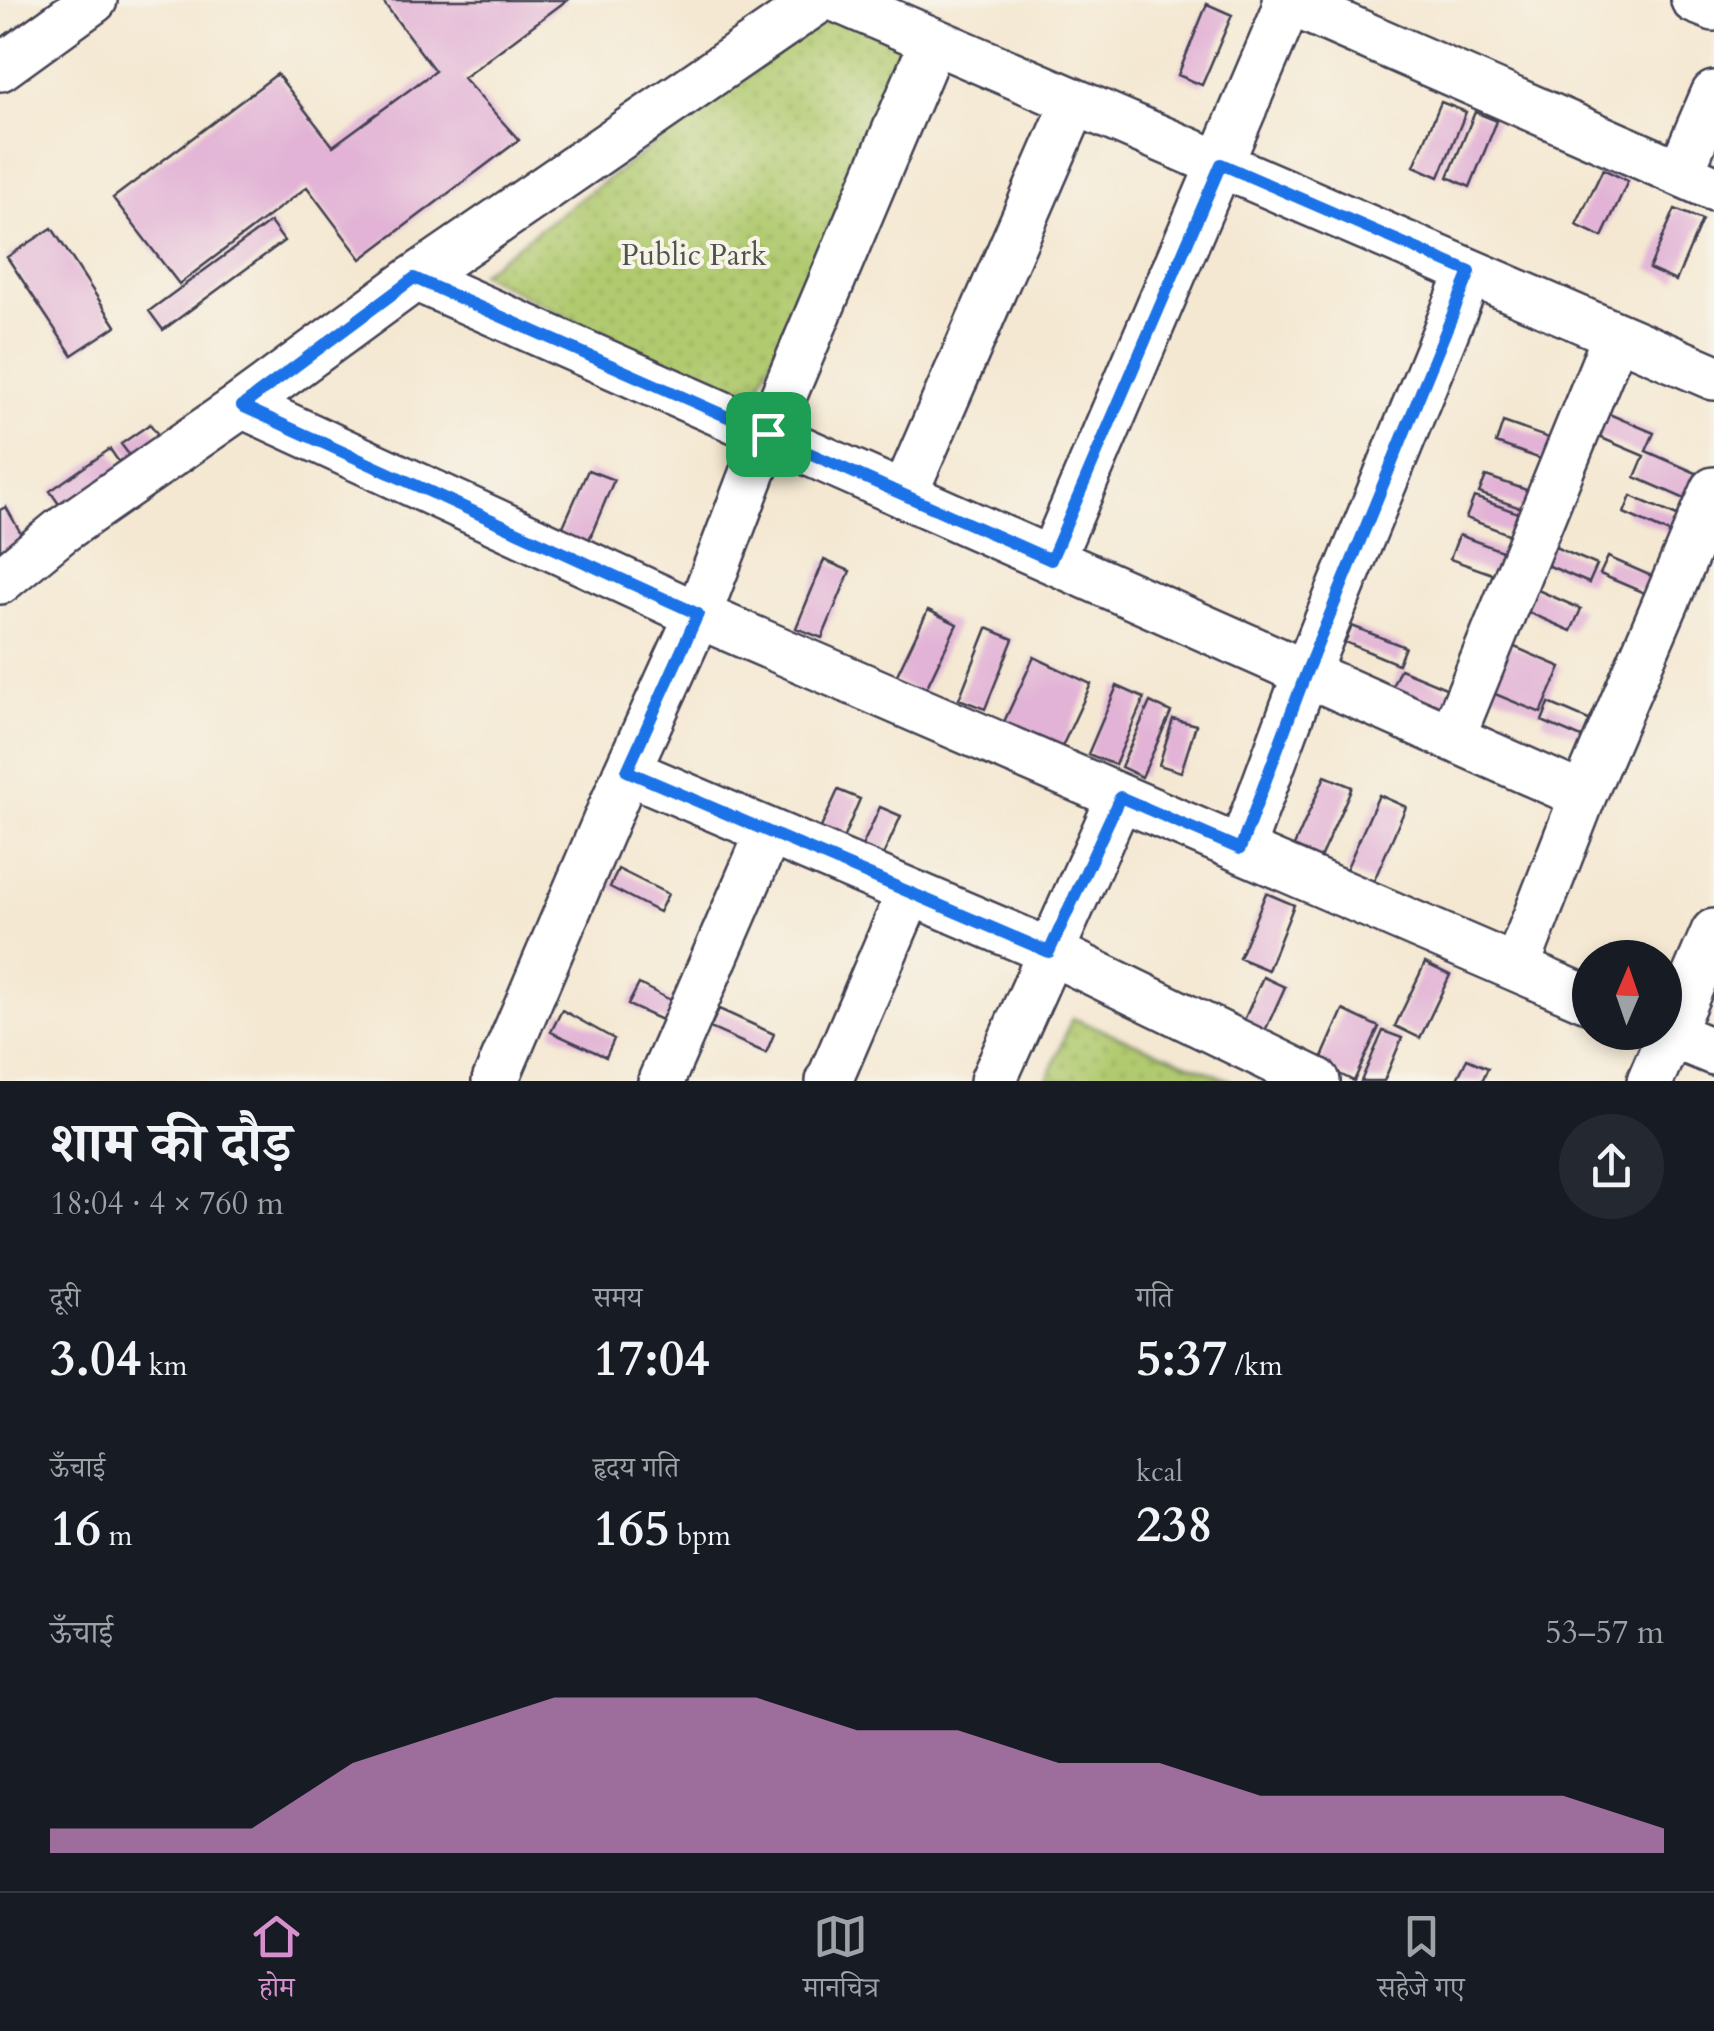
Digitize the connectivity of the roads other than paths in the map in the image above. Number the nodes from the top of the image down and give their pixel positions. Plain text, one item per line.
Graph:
1 (94, 0) edge
2 (818, 0) edge
3 (839, 0) edge
4 (1694, 0) edge
5 (1287, 1) edge
6 (1714, 8) edge
7 (933, 40) junction
8 (0, 68) edge
9 (1714, 94) edge
10 (1075, 102) junction
11 (1221, 164) junction
12 (1697, 180) edge
13 (1470, 272) junction
14 (414, 278) junction
15 (1616, 336) junction
16 (1714, 378) edge
17 (242, 406) junction
18 (768, 434) junction
19 (1714, 490) edge
20 (904, 494) junction
21 (1051, 560) junction
22 (0, 581) edge
23 (698, 614) junction
24 (1306, 673) junction
25 (1452, 738) junction
26 (627, 771) junction
27 (1583, 796) junction
28 (1120, 797) junction
29 (770, 832) junction
30 (1240, 849) junction
31 (910, 892) junction
32 (1714, 932) edge
33 (1049, 952) junction
34 (1516, 968) junction
35 (1572, 992) edge
36 (1682, 1003) edge
37 (1682, 1039) edge
38 (1662, 1050) edge
39 (1714, 1052) edge
40 (1301, 1078) edge
41 (495, 1081) edge
42 (661, 1081) edge
43 (829, 1081) edge
44 (993, 1081) edge
45 (1650, 1081) edge

1 - 8 street
2 - 14 street
3 - 7 street
4 - 6 street
5 - 11 street
5 - 12 street
7 - 10 street
7 - 18 street
9 - 12 street
10 - 11 street
10 - 20 street
11 - 13 street
11 - 21 street
13 - 15 street
13 - 24 street
14 - 17 street
14 - 18 street
15 - 16 street
15 - 25 street
17 - 22 street
17 - 23 street
18 - 20 street
18 - 23 street
19 - 27 street
20 - 21 street
21 - 24 street
23 - 26 street
23 - 28 street
24 - 25 street
24 - 30 street
25 - 27 street
26 - 29 street
26 - 41 street
27 - 34 street
28 - 30 street
28 - 33 street
29 - 31 street
29 - 42 street
30 - 34 street
31 - 33 street
31 - 43 street
32 - 36 street
33 - 40 street
33 - 44 street
34 - 35 street
37 - 39 street
38 - 45 street

